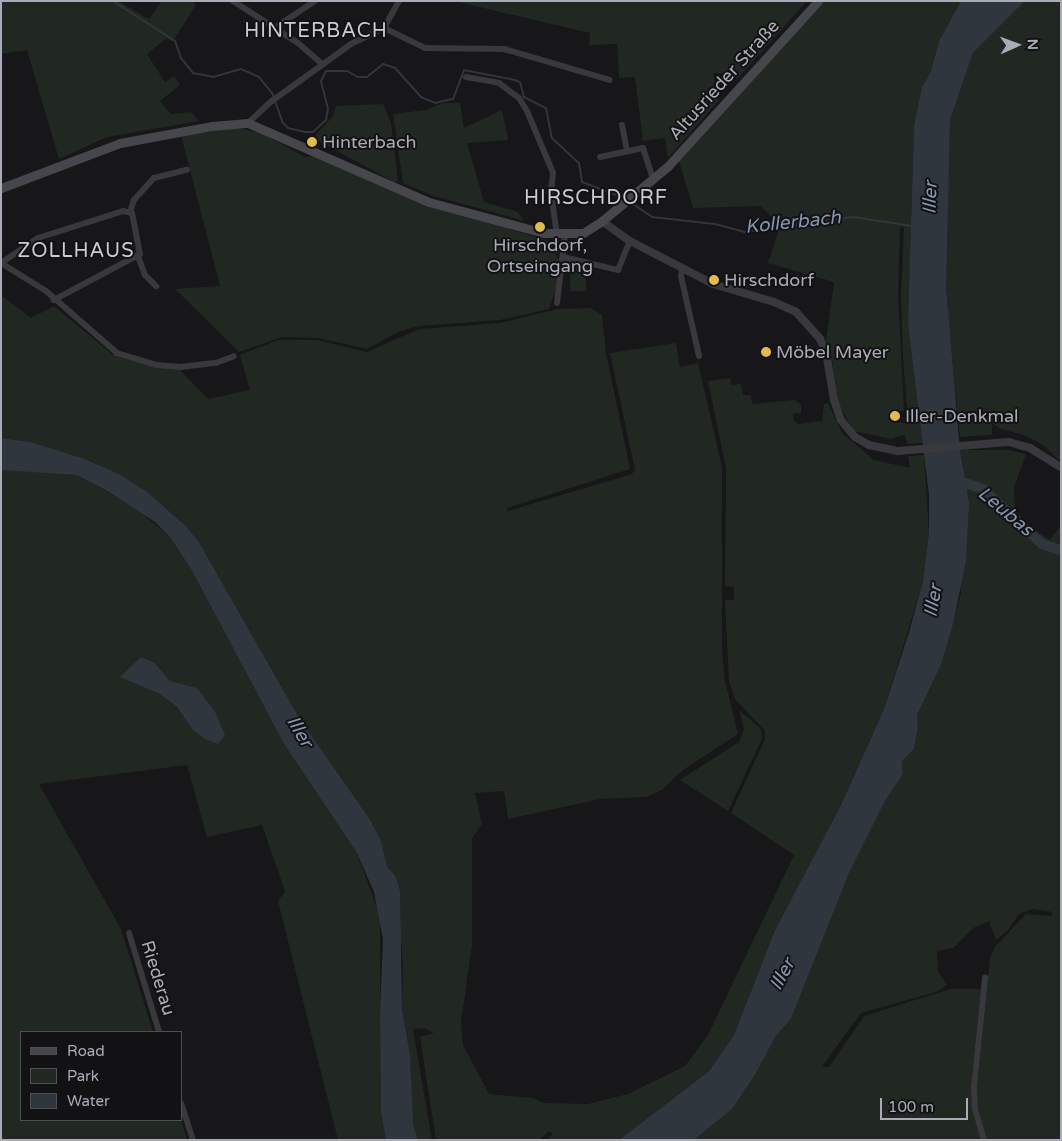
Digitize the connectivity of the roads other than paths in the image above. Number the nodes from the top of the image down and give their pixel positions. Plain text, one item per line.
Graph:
1 (233, 1) edge
2 (316, 1) edge
3 (399, 1) edge
4 (818, 1) edge
5 (384, 28) junction
6 (273, 29) junction
7 (323, 65) junction
8 (466, 77) dead end
9 (610, 80) dead end
10 (248, 123) junction
11 (622, 125) dead end
12 (627, 151) junction
13 (600, 157) dead end
14 (187, 170) dead end
15 (653, 179) junction
16 (1, 188) edge
17 (130, 212) junction
18 (602, 221) junction
19 (561, 235) junction
20 (630, 241) junction
21 (138, 256) junction
22 (563, 257) junction
23 (1, 263) edge
24 (682, 268) junction
25 (156, 286) dead end
26 (54, 300) junction
27 (557, 303) dead end
28 (234, 356) dead end
29 (699, 356) dead end
30 (1061, 467) edge
31 (129, 933) dead end
32 (985, 978) dead end
33 (159, 1031) edge
34 (182, 1106) edge
35 (193, 1140) edge
36 (984, 1140) edge

1 - 6 street
2 - 6 street
3 - 5 street
4 - 15 main road, Altusrieder Straße
5 - 7 street
5 - 9 street
6 - 7 street
7 - 10 street
8 - 19 street
10 - 16 main road, Altusrieder Straße
10 - 19 main road, Altusrieder Straße
11 - 12 street
12 - 13 street
12 - 15 street
14 - 17 street
15 - 18 main road, Altusrieder Straße
17 - 21 street
17 - 23 street
18 - 19 main road, Altusrieder Straße
18 - 20 street
19 - 22 street
20 - 22 street
20 - 24 street
21 - 25 street
21 - 26 street
22 - 27 street
23 - 26 street
24 - 29 street
24 - 30 street
26 - 28 street
31 - 33 street, Riederau
32 - 36 street
34 - 35 street

